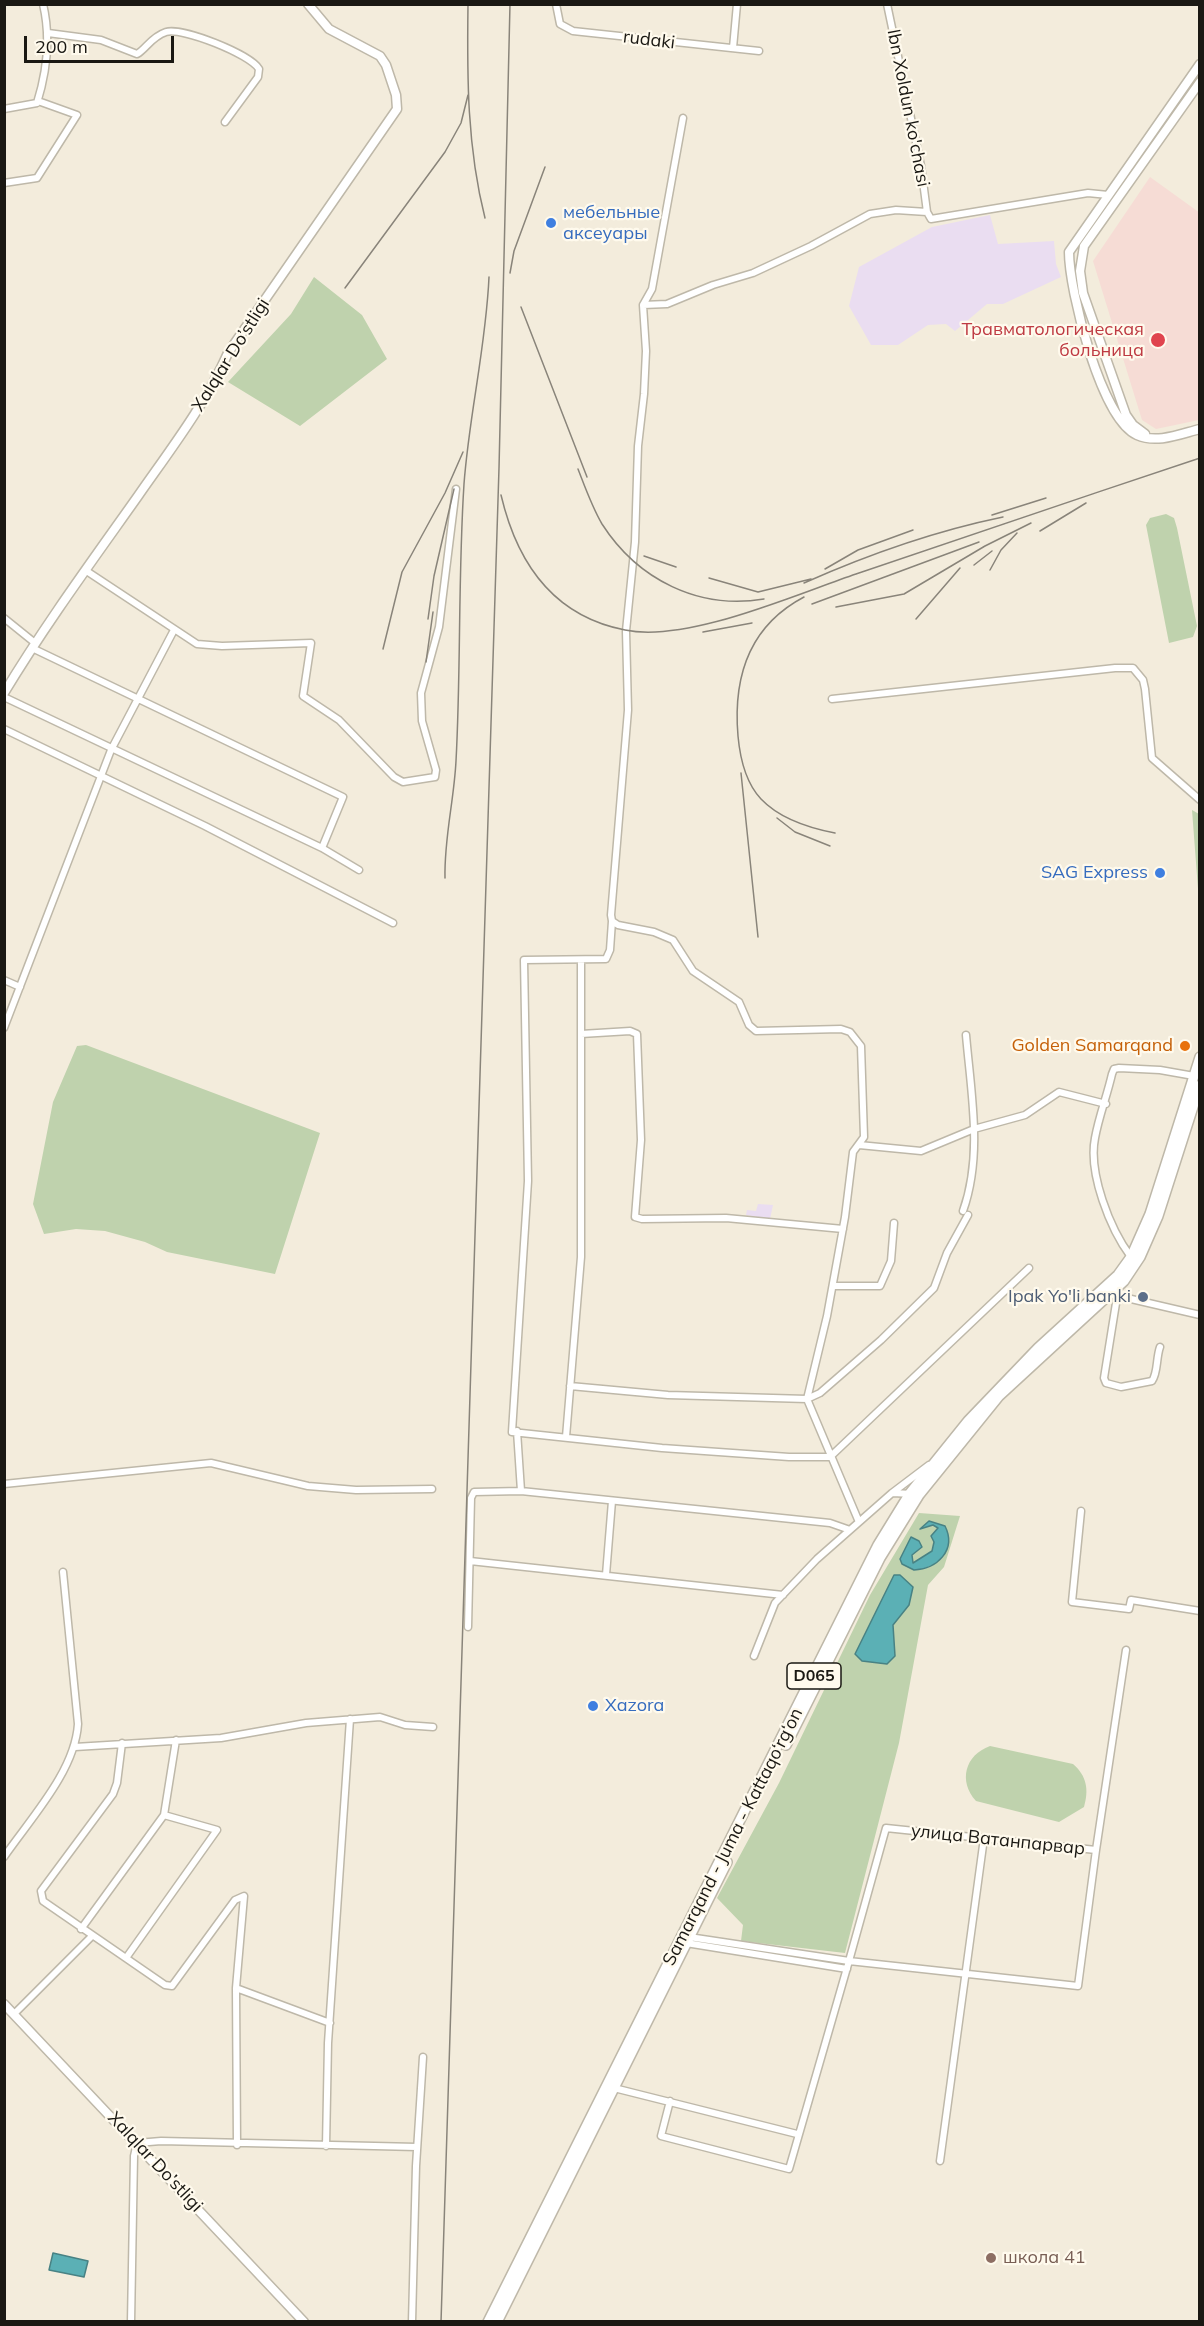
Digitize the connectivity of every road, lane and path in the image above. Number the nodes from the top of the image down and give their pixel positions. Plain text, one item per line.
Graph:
1 (43, 4) edge
2 (308, 4) edge
3 (556, 4) edge
4 (736, 4) edge
5 (887, 4) edge
6 (48, 33) junction
7 (733, 48) junction
8 (759, 51) dead end
9 (1200, 64) edge
10 (1200, 82) edge
11 (38, 101) junction
12 (4, 110) edge
13 (683, 118) dead end
14 (225, 122) dead end
15 (4, 183) edge
16 (1108, 195) junction
17 (927, 212) junction
18 (643, 305) junction
19 (1200, 429) edge
20 (1156, 439) junction
21 (456, 489) dead end
22 (85, 570) junction
23 (4, 618) edge
24 (174, 630) junction
25 (33, 646) junction
26 (4, 695) edge
27 (832, 699) dead end
28 (137, 700) junction
29 (4, 729) edge
30 (111, 750) junction
31 (101, 776) junction
32 (1200, 800) edge
33 (322, 848) junction
34 (360, 870) dead end
35 (612, 921) junction
36 (393, 923) dead end
37 (581, 961) junction
38 (4, 980) edge
39 (20, 987) junction
40 (4, 1028) edge
41 (581, 1034) junction
42 (966, 1035) dead end
43 (1200, 1057) edge
44 (1197, 1076) edge
45 (1200, 1085) edge
46 (1106, 1104) junction
47 (974, 1129) junction
48 (859, 1145) junction
49 (894, 1223) dead end
50 (843, 1229) junction
51 (1131, 1257) junction
52 (1029, 1268) dead end
53 (833, 1286) junction
54 (1111, 1292) junction
55 (1200, 1315) edge
56 (1160, 1347) dead end
57 (570, 1386) junction
58 (807, 1399) junction
59 (517, 1431) junction
60 (566, 1437) junction
61 (830, 1457) junction
62 (934, 1462) junction
63 (4, 1484) edge
64 (432, 1490) dead end
65 (521, 1491) junction
66 (892, 1493) junction
67 (915, 1494) junction
68 (612, 1501) junction
69 (1081, 1510) dead end
70 (859, 1522) junction
71 (850, 1530) junction
72 (470, 1561) junction
73 (63, 1572) dead end
74 (606, 1575) junction
75 (783, 1595) junction
76 (1200, 1611) edge
77 (468, 1627) dead end
78 (1126, 1650) dead end
79 (754, 1656) dead end
80 (350, 1719) junction
81 (433, 1727) dead end
82 (176, 1740) junction
83 (122, 1743) junction
84 (75, 1747) junction
85 (164, 1815) junction
86 (984, 1838) junction
87 (1096, 1850) junction
88 (4, 1857) edge
89 (81, 1929) junction
90 (92, 1936) junction
91 (688, 1940) junction
92 (126, 1958) junction
93 (849, 1961) junction
94 (847, 1969) junction
95 (965, 1975) junction
96 (236, 1988) junction
97 (4, 2004) edge
98 (15, 2014) junction
99 (330, 2023) junction
100 (423, 2057) dead end
101 (614, 2088) junction
102 (670, 2101) junction
103 (599, 2106) junction
104 (797, 2134) junction
105 (137, 2143) junction
106 (237, 2145) junction
107 (326, 2146) junction
108 (579, 2146) junction
109 (417, 2147) junction
110 (940, 2160) dead end
111 (131, 2322) edge
112 (304, 2322) edge
113 (412, 2322) edge
114 (488, 2322) edge
115 (497, 2322) edge

1 - 6 street
2 - 22 main road, Xalqlar Do’stligi
3 - 7 street, rudaki
4 - 7 street
5 - 17 street, Ibn Xoldun ko'chasi
6 - 11 street
6 - 14 street
7 - 8 street, rudaki
9 - 16 main road
10 - 20 main road
11 - 12 street
11 - 15 street
13 - 18 street
16 - 17 street
16 - 20 main road
17 - 18 street
18 - 35 street
19 - 20 main road
21 - 24 street
22 - 24 street
22 - 25 main road, Xalqlar Do’stligi
23 - 25 street
24 - 28 street
25 - 26 main road, Xalqlar Do’stligi
25 - 28 street
26 - 30 street
27 - 32 street
28 - 30 street
28 - 33 street
29 - 31 street
30 - 31 street
30 - 33 street
31 - 36 street
31 - 39 street
33 - 34 street
35 - 37 street
35 - 48 street
37 - 41 street
37 - 59 street
38 - 39 street
39 - 40 street
41 - 50 street
41 - 57 street
42 - 47 street
43 - 44 main road, D065
44 - 46 street
44 - 51 main road, Samarqand - Juma - Kattaqo‘rg‘on / D065
45 - 54 main road, Samarqand - Juma - Kattaqo‘rg‘on / D065
46 - 47 street
46 - 51 street
47 - 48 street
47 - 58 street
48 - 50 street
49 - 53 street
50 - 53 street
51 - 54 main road, Samarqand - Juma - Kattaqo‘rg‘on / D065
52 - 61 street
53 - 58 street
54 - 55 street
54 - 56 street
54 - 62 main road, Samarqand - Juma - Kattaqo‘rg‘on / D065
54 - 67 main road, Samarqand - Juma - Kattaqo‘rg‘on / D065
57 - 58 street
57 - 60 street
58 - 61 street
59 - 60 street
59 - 65 street
60 - 61 street
61 - 70 street
62 - 66 street
62 - 67 main road, Samarqand - Juma - Kattaqo‘rg‘on / D065
63 - 64 street
65 - 68 street
65 - 72 street
66 - 67 street
66 - 70 street
67 - 91 main road, Samarqand - Juma - Kattaqo‘rg‘on / D065
67 - 103 main road, Samarqand - Juma - Kattaqo‘rg‘on / D065
68 - 71 street
68 - 74 street
69 - 76 street
70 - 71 street
71 - 75 street
72 - 74 street
72 - 77 street
73 - 84 street
74 - 75 street
75 - 79 street
78 - 87 street
80 - 81 street
80 - 82 street
80 - 99 street
82 - 83 street
82 - 85 street
83 - 84 street
83 - 89 street
84 - 88 street
85 - 89 street
85 - 92 street
86 - 87 street, улица Ватанпарвар
86 - 93 street, улица Ватанпарвар
86 - 95 street
87 - 95 street, улица Ватанпарвар
89 - 90 street
90 - 92 street
90 - 98 street
91 - 93 street
91 - 94 street
91 - 101 main road, Samarqand - Juma - Kattaqo‘rg‘on / D065
92 - 96 street
93 - 94 street, улица Ватанпарвар
93 - 95 street, улица Ватанпарвар
94 - 104 street, улица Ватанпарвар
95 - 110 street
96 - 99 street
96 - 106 street
97 - 98 main road, Xalqlar Do’stligi
98 - 105 main road, Xalqlar Do’stligi
99 - 107 street
100 - 109 street
101 - 102 street
101 - 103 main road, Samarqand - Juma - Kattaqo‘rg‘on / D065
102 - 104 street
102 - 104 street, улица Ватанпарвар
103 - 108 main road, Samarqand - Juma - Kattaqo‘rg‘on / D065
105 - 106 street
105 - 111 street
105 - 112 main road, Xalqlar Do’stligi
106 - 107 street
107 - 109 street
108 - 114 main road, Samarqand - Juma - Kattaqo‘rg‘on / D065
108 - 115 main road, Samarqand - Juma - Kattaqo‘rg‘on / D065
109 - 113 street

